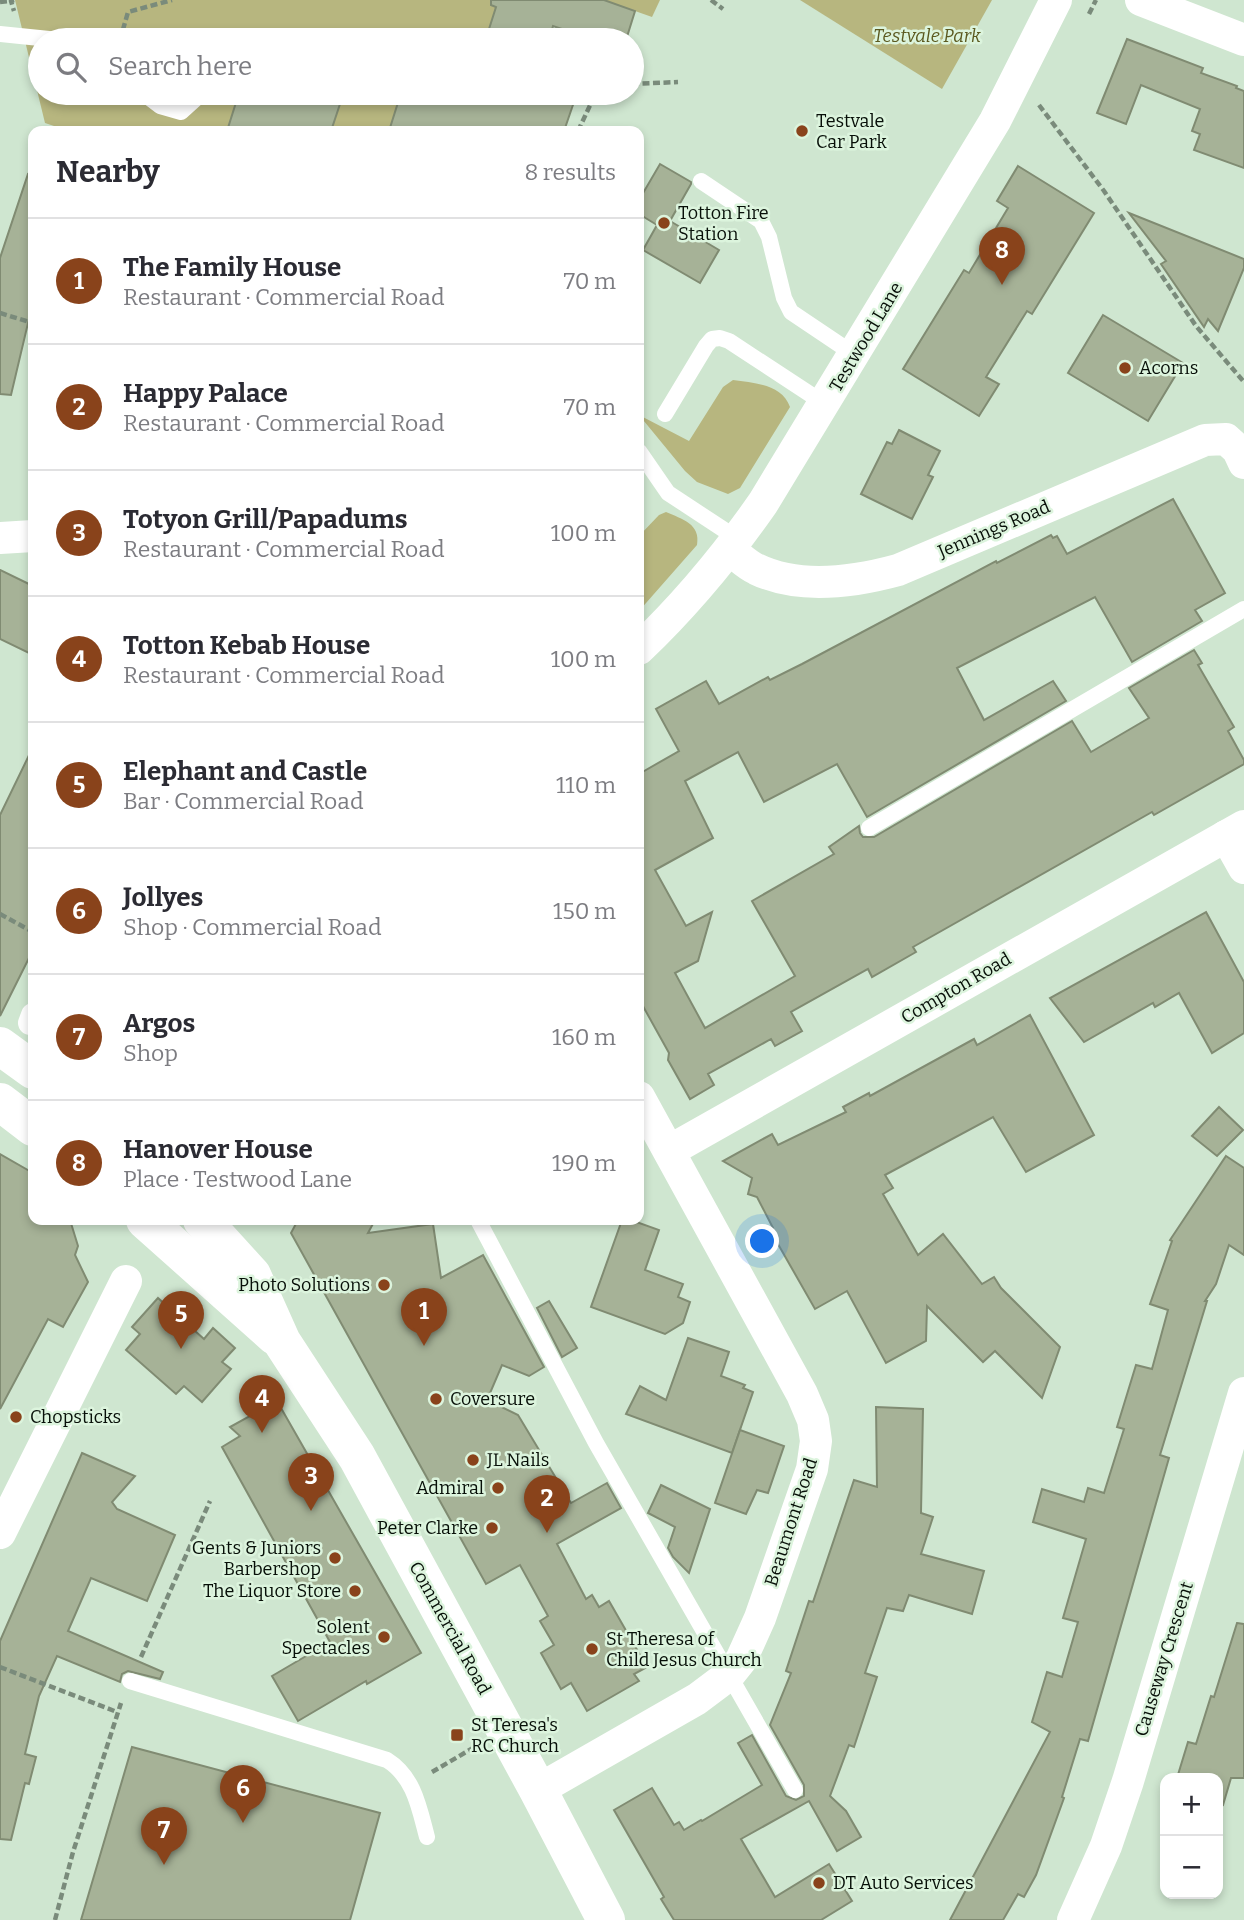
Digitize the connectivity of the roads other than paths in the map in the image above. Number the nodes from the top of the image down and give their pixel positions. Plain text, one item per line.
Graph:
1 (1056, 0) edge
2 (1141, 0) edge
3 (0, 34) edge
4 (28, 37) edge
5 (1244, 40) edge
6 (159, 105) edge
7 (189, 105) edge
8 (701, 181) dead end
9 (855, 355) junction
10 (825, 404) junction
11 (665, 414) dead end
12 (644, 458) edge
13 (1244, 463) edge
14 (28, 536) edge
15 (0, 538) edge
16 (734, 544) junction
17 (1244, 609) edge
18 (644, 644) edge
19 (869, 828) dead end
20 (1235, 831) edge
21 (1244, 868) edge
22 (21, 1028) edge
23 (28, 1052) edge
24 (0, 1102) edge
25 (644, 1106) edge
26 (28, 1123) edge
27 (669, 1151) junction
28 (151, 1225) edge
29 (207, 1225) edge
30 (481, 1225) edge
31 (126, 1281) dead end
32 (282, 1342) junction
33 (1244, 1393) edge
34 (8, 1495) edge
35 (0, 1533) edge
36 (729, 1675) junction
37 (130, 1681) dead end
38 (538, 1790) junction
39 (795, 1790) dead end
40 (427, 1837) dead end
41 (606, 1920) edge
42 (1073, 1920) edge

1 - 9 street, Testwood Lane
2 - 5 street
3 - 4 lane
6 - 7 lane
8 - 9 lane
9 - 10 street, Testwood Lane
10 - 11 lane
10 - 16 street, Testwood Lane
12 - 16 lane
13 - 16 street, Jennings Road
14 - 15 street
16 - 18 street, Testwood Lane
17 - 19 lane
20 - 21 street
20 - 27 street, Compton Road
22 - 23 main road
24 - 26 main road
25 - 27 street, Beaumont Road
27 - 36 street, Beaumont Road
28 - 32 main road, Commercial Road
29 - 32 main road, Commercial Road
30 - 36 lane
31 - 34 street
32 - 38 main road, Commercial Road
33 - 42 street, Causeway Crescent
34 - 35 street
36 - 38 street, Beaumont Road
36 - 39 lane
37 - 40 lane
38 - 41 main road, Commercial Road

